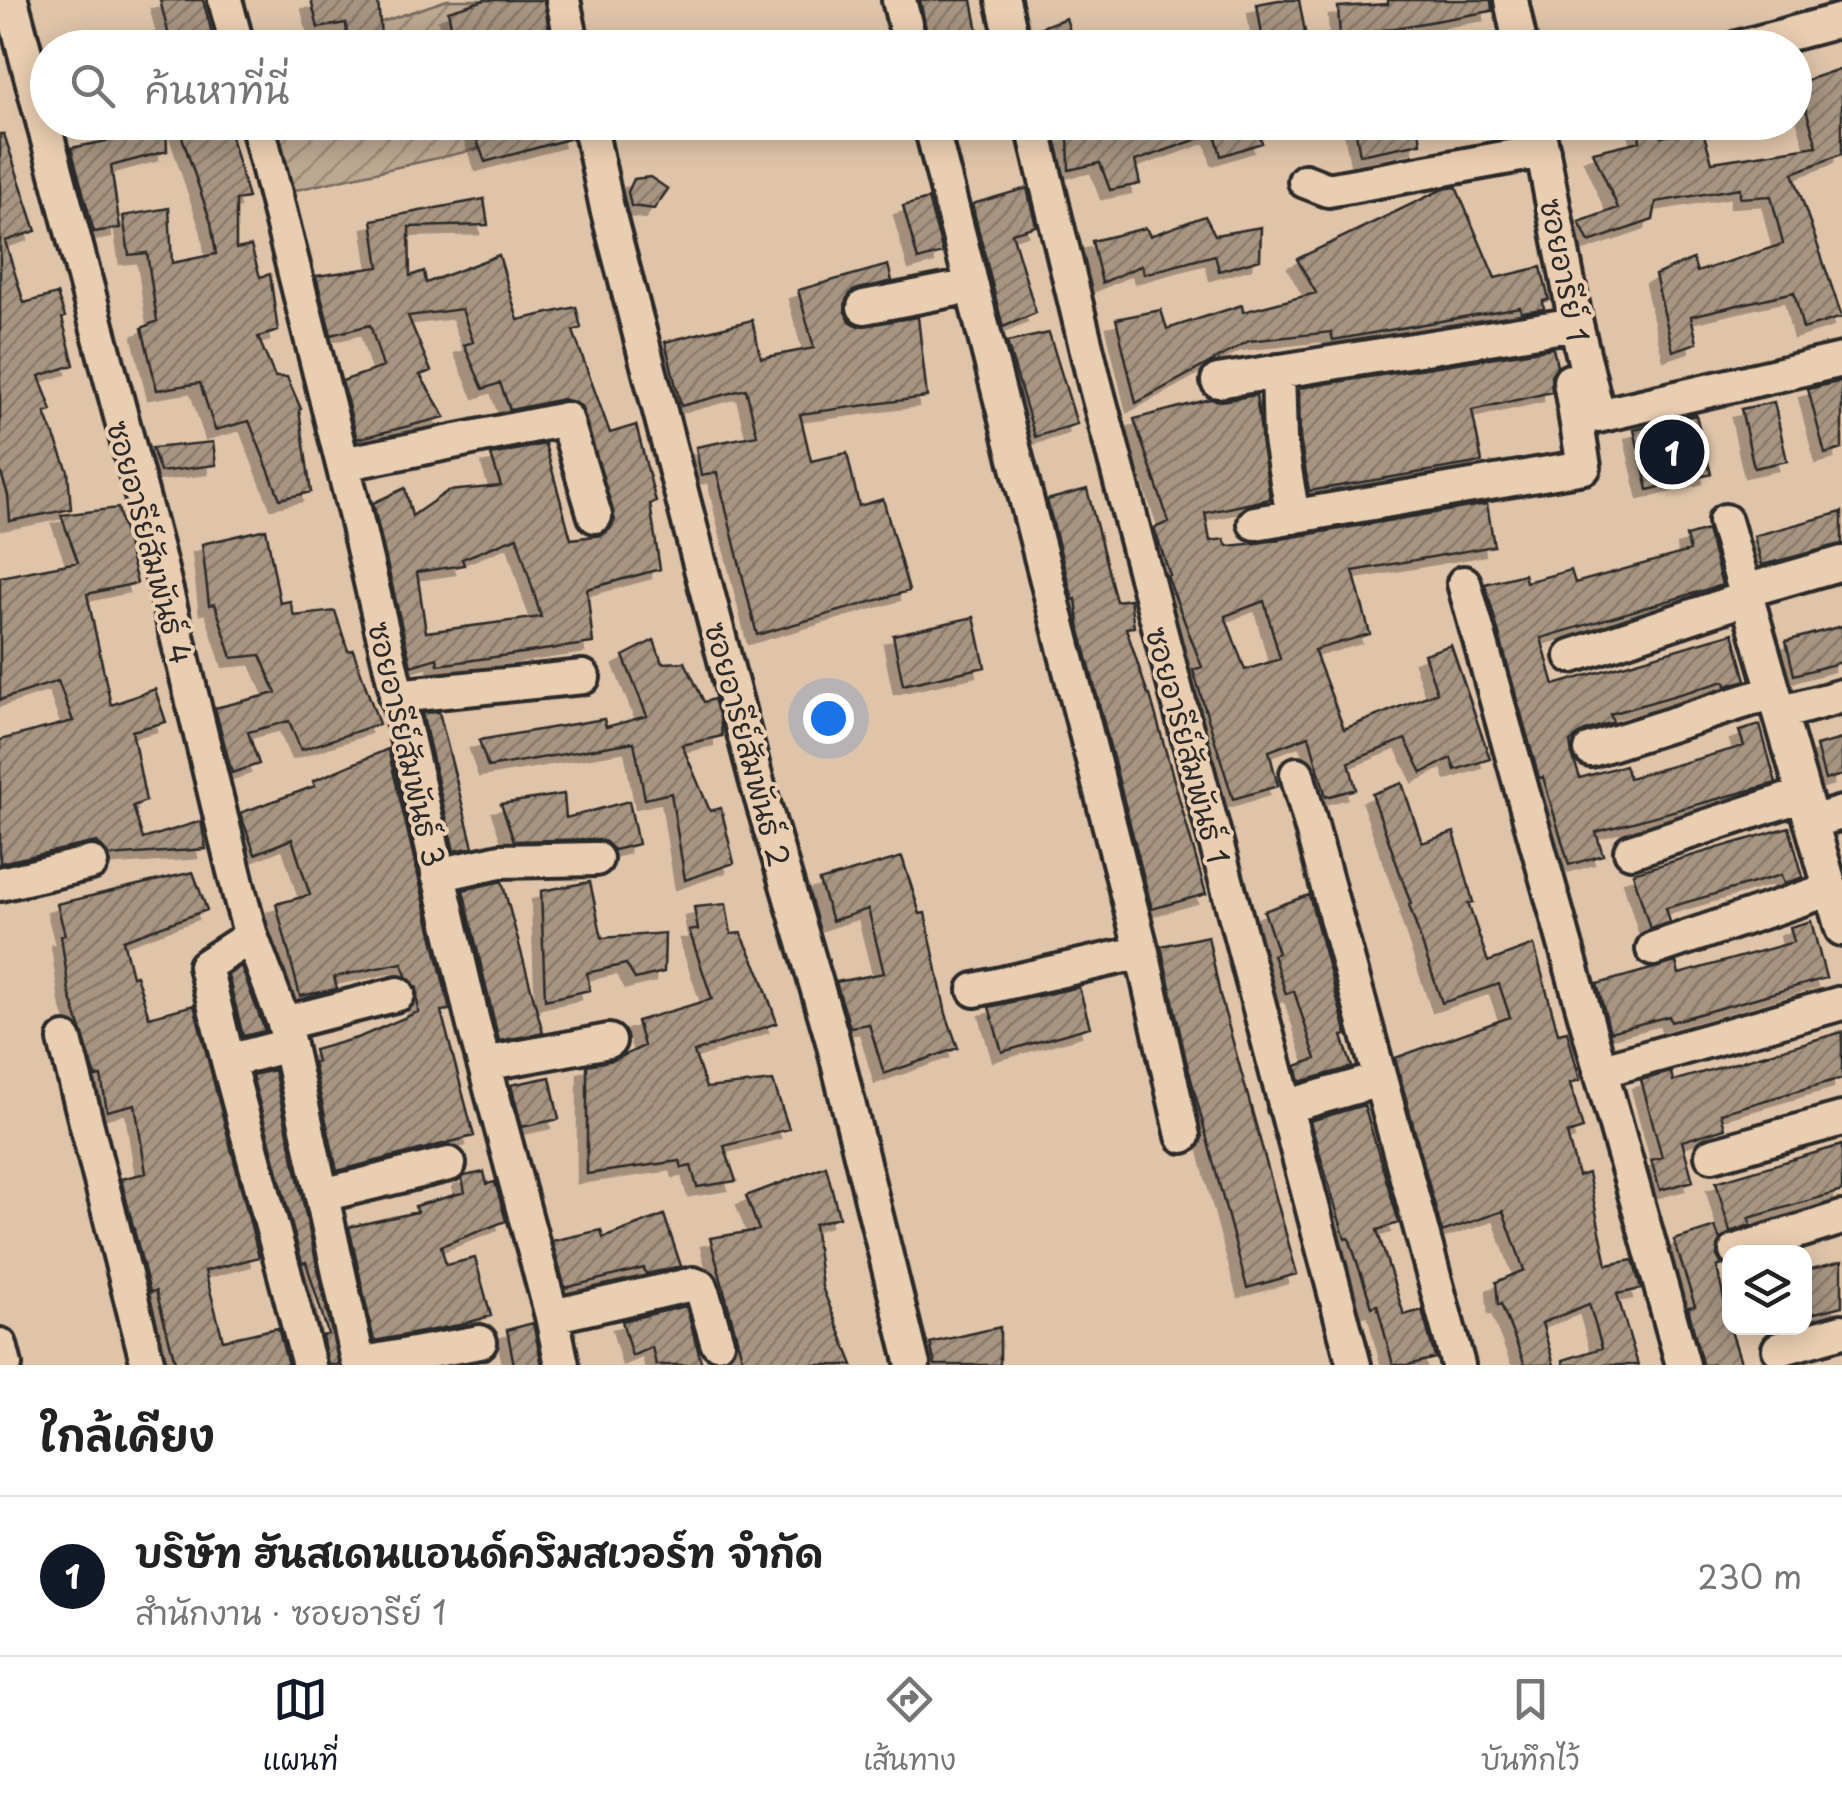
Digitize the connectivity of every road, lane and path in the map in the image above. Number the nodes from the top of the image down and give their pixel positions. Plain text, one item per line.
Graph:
1 (10, 0) edge
2 (225, 0) edge
3 (563, 0) edge
4 (899, 0) edge
5 (1002, 0) edge
6 (1511, 0) edge
7 (1842, 20) edge
8 (233, 30) edge
9 (569, 30) edge
10 (906, 30) edge
11 (1010, 30) edge
12 (1518, 30) edge
13 (1804, 30) edge
14 (30, 75) edge
15 (47, 140) edge
16 (261, 140) edge
17 (593, 140) edge
18 (935, 140) edge
19 (1036, 140) edge
20 (1528, 140) edge
21 (1540, 140) edge
22 (1305, 181) dead end
23 (972, 286) junction
24 (864, 308) dead end
25 (1568, 325) junction
26 (1842, 360) edge
27 (1576, 363) junction
28 (1278, 372) junction
29 (1218, 381) dead end
30 (342, 464) junction
31 (595, 516) dead end
32 (1293, 516) junction
33 (1725, 521) dead end
34 (1256, 523) dead end
35 (1842, 563) edge
36 (1464, 583) dead end
37 (1746, 594) junction
38 (1572, 656) dead end
39 (583, 676) dead end
40 (396, 696) junction
41 (1842, 696) edge
42 (1777, 702) junction
43 (1591, 750) dead end
44 (1297, 774) dead end
45 (1819, 810) edge
46 (1631, 851) dead end
47 (596, 858) dead end
48 (91, 863) dead end
49 (438, 875) junction
50 (0, 884) edge
51 (1838, 911) edge
52 (251, 936) junction
53 (1652, 949) dead end
54 (1142, 952) junction
55 (974, 990) dead end
56 (398, 994) dead end
57 (1842, 1003) edge
58 (287, 1034) junction
59 (64, 1040) dead end
60 (609, 1041) dead end
61 (228, 1061) junction
62 (484, 1064) junction
63 (1600, 1071) junction
64 (1379, 1080) junction
65 (1286, 1107) junction
66 (1842, 1120) edge
67 (1183, 1136) dead end
68 (1712, 1154) dead end
69 (450, 1164) dead end
70 (322, 1195) junction
71 (1842, 1218) edge
72 (1755, 1245) edge
73 (552, 1316) junction
74 (1842, 1331) edge
75 (480, 1342) dead end
76 (717, 1342) dead end
77 (0, 1345) edge
78 (1779, 1349) dead end
79 (5, 1365) edge
80 (148, 1365) edge
81 (309, 1365) edge
82 (359, 1365) edge
83 (562, 1365) edge
84 (914, 1365) edge
85 (1354, 1365) edge
86 (1458, 1365) edge
87 (1683, 1365) edge

1 - 14 street, ซอยอารีย์สัมพันธ์ 4
2 - 8 street
3 - 9 street
4 - 10 street
5 - 11 street
6 - 12 street
7 - 13 street
15 - 52 street, ซอยอารีย์สัมพันธ์ 4
16 - 30 street, ซอยอารีย์สัมพันธ์ 3
17 - 84 street, ซอยอารีย์สัมพันธ์ 2
18 - 23 street
19 - 65 street, ซอยอารีย์สัมพันธ์ 1
20 - 22 street
21 - 25 street, ซอยอารีย์ 1
23 - 24 street
23 - 54 street
25 - 27 street, ซอยอารีย์ 1
25 - 28 street
26 - 27 street, ซอยอารีย์ 1
27 - 32 street
28 - 29 street
28 - 32 street
30 - 31 street
30 - 40 street, ซอยอารีย์สัมพันธ์ 3
32 - 34 street
33 - 37 street
35 - 37 street
36 - 63 street
37 - 38 street
37 - 42 street
39 - 40 street
40 - 49 street, ซอยอารีย์สัมพันธ์ 3
41 - 42 street
42 - 43 street
42 - 45 street
44 - 64 street
45 - 46 street
45 - 51 street
47 - 49 street
48 - 50 street
49 - 62 street, ซอยอารีย์สัมพันธ์ 3
51 - 53 street
52 - 58 street, ซอยอารีย์สัมพันธ์ 4
52 - 61 street
54 - 55 street
54 - 67 street
56 - 58 street
57 - 63 street
58 - 61 street
58 - 70 street, ซอยอารีย์สัมพันธ์ 4
59 - 80 street
60 - 62 street
61 - 81 street
62 - 73 street, ซอยอารีย์สัมพันธ์ 3
63 - 87 street
64 - 65 street
64 - 86 street
65 - 85 street, ซอยอารีย์สัมพันธ์ 1
66 - 68 street
69 - 70 street
70 - 82 street, ซอยอารีย์สัมพันธ์ 4
71 - 72 street
73 - 76 street
73 - 83 street, ซอยอารีย์สัมพันธ์ 3
74 - 78 street
75 - 82 street
77 - 79 street

